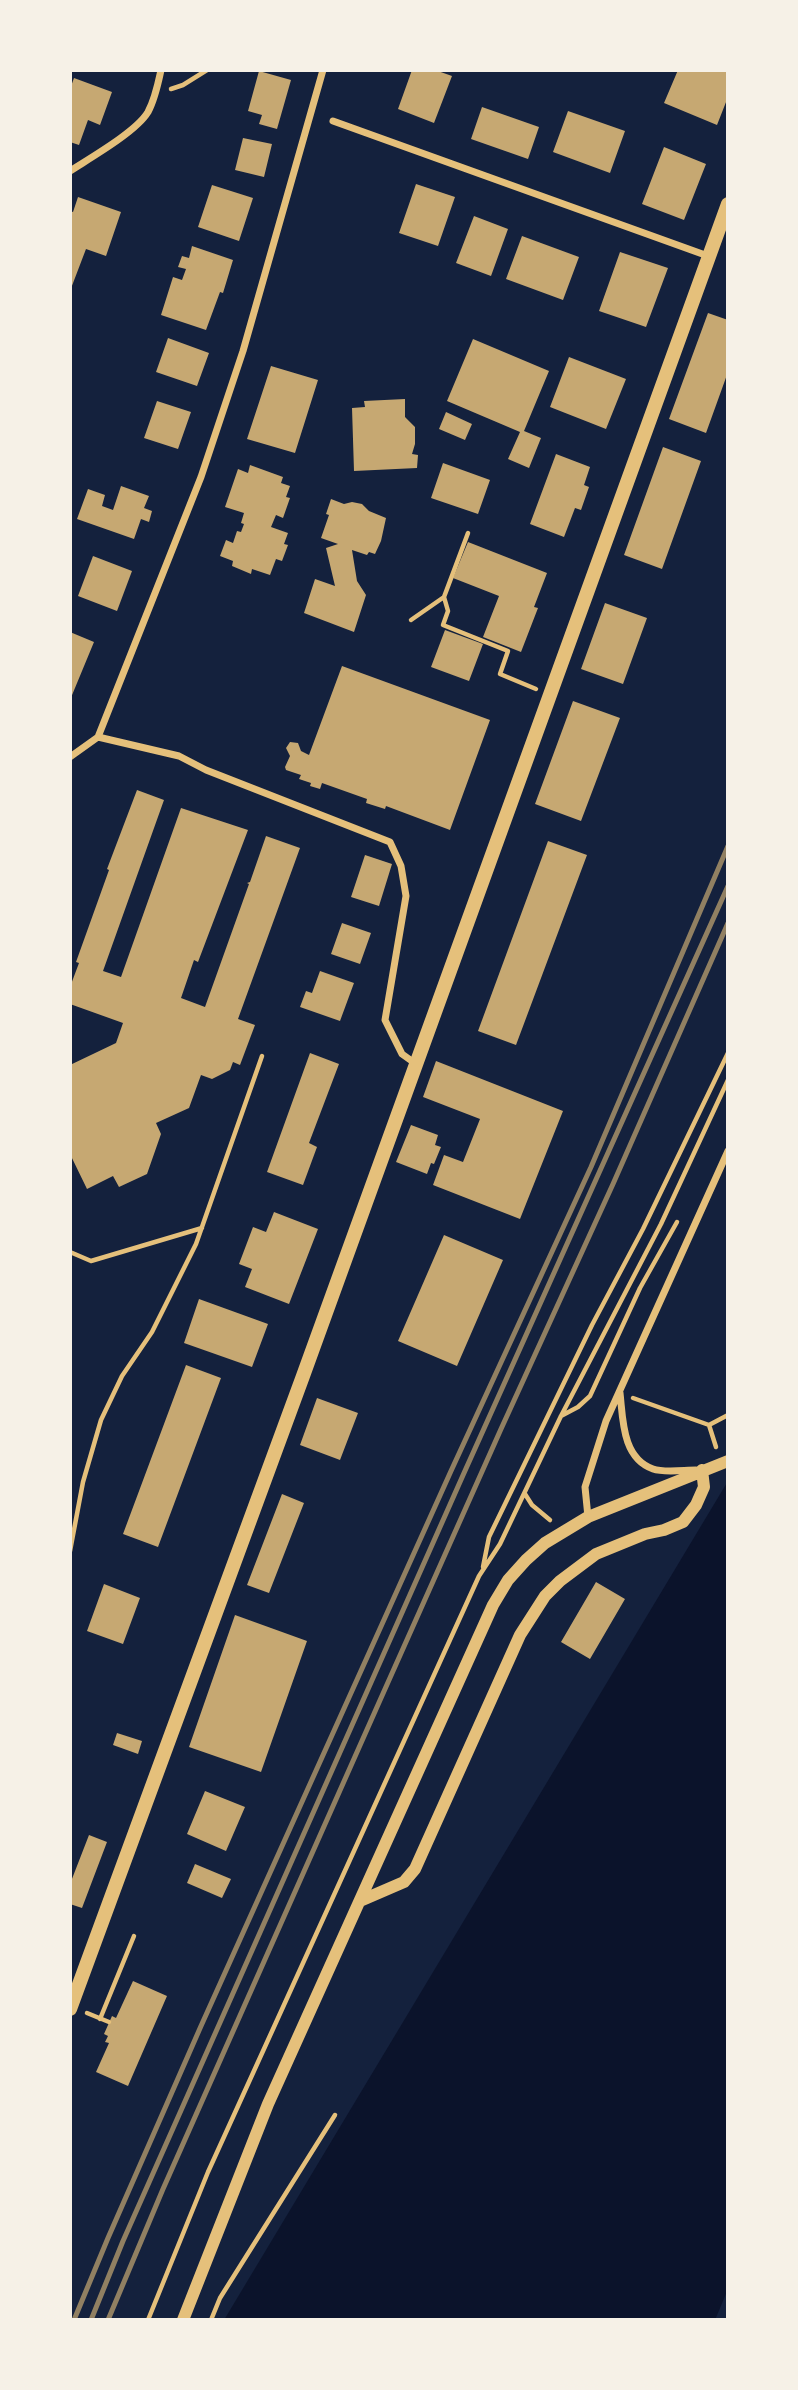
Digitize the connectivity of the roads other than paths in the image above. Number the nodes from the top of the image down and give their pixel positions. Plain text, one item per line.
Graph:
1 (161, 70) edge
2 (324, 70) edge
3 (333, 121) dead end
4 (70, 171) edge
5 (728, 204) edge
6 (708, 256) junction
7 (98, 737) junction
8 (70, 757) edge
9 (416, 1064) junction
10 (728, 1151) edge
11 (620, 1392) junction
12 (724, 1462) edge
13 (702, 1470) junction
14 (588, 1517) junction
15 (360, 1901) junction
16 (70, 2009) edge
17 (183, 2320) edge

1 - 4 street
2 - 7 street
3 - 6 street
5 - 6 main road
6 - 9 main road
7 - 8 street
7 - 9 street
9 - 16 main road
10 - 11 street
11 - 13 street
11 - 14 street
12 - 13 street
13 - 14 street
13 - 15 street
14 - 15 street
15 - 17 street

